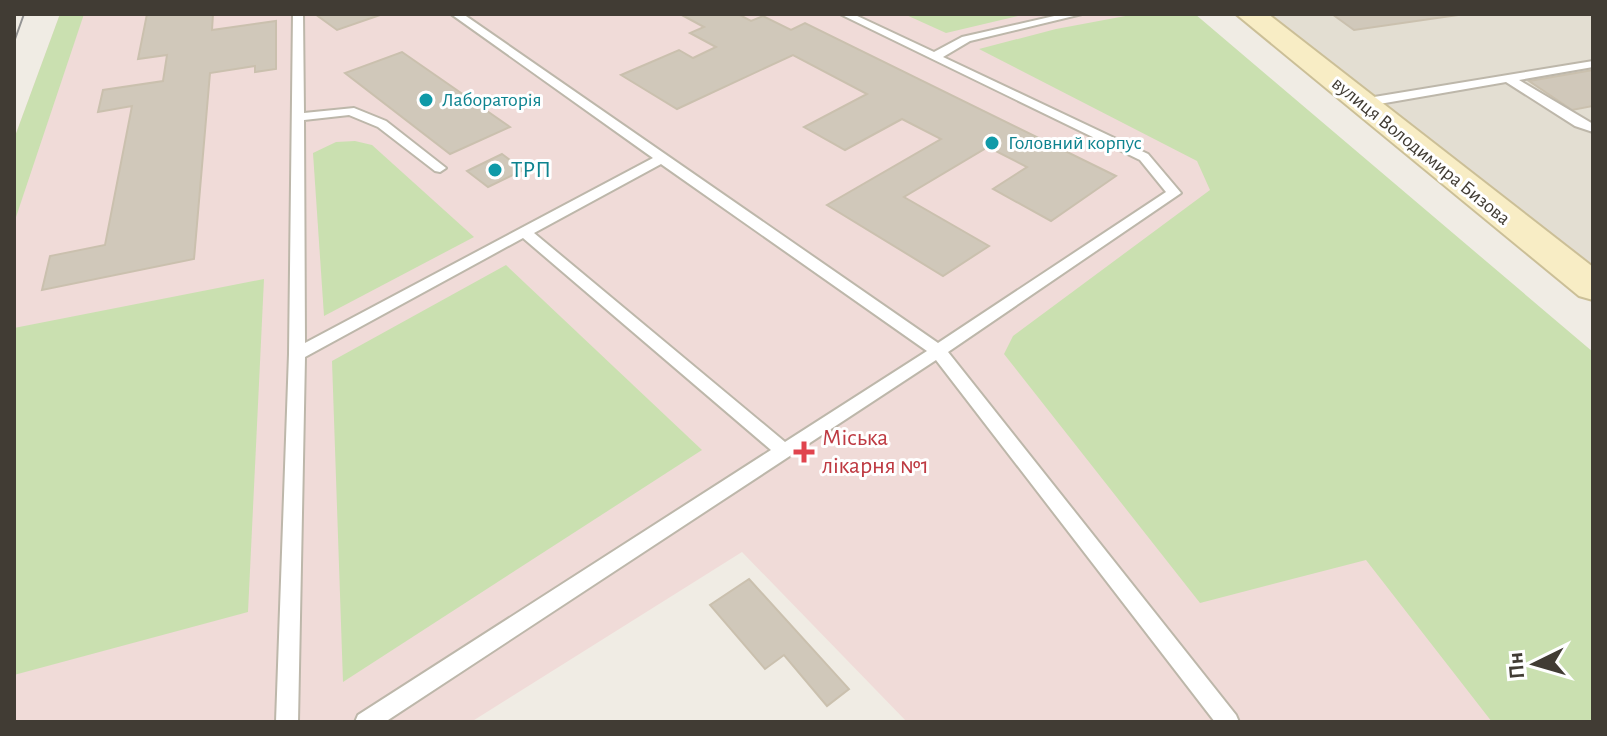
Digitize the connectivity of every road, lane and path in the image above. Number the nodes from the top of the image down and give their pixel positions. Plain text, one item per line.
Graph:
1 (298, 14) edge
2 (456, 14) edge
3 (845, 14) edge
4 (1077, 14) edge
5 (1250, 14) edge
6 (934, 57) junction
7 (1593, 64) edge
8 (1508, 78) junction
9 (1362, 103) junction
10 (298, 117) junction
11 (1593, 121) edge
12 (1579, 123) junction
13 (1593, 128) edge
14 (660, 159) junction
15 (440, 168) dead end
16 (523, 231) junction
17 (1593, 287) edge
18 (938, 351) junction
19 (297, 354) junction
20 (785, 452) junction
21 (287, 722) edge
22 (366, 722) edge
23 (1228, 722) edge

1 - 10 lane
2 - 14 lane
3 - 6 lane
4 - 6 lane
5 - 9 street, вулиця Володимира Бизова
6 - 18 lane
7 - 8 lane
8 - 9 lane
8 - 12 lane
9 - 17 street, вулиця Володимира Бизова
10 - 15 lane
10 - 19 lane
11 - 12 lane
12 - 13 lane
14 - 16 lane
14 - 18 lane
16 - 19 lane
16 - 20 lane
18 - 20 lane
18 - 23 lane
19 - 21 lane
20 - 22 lane

